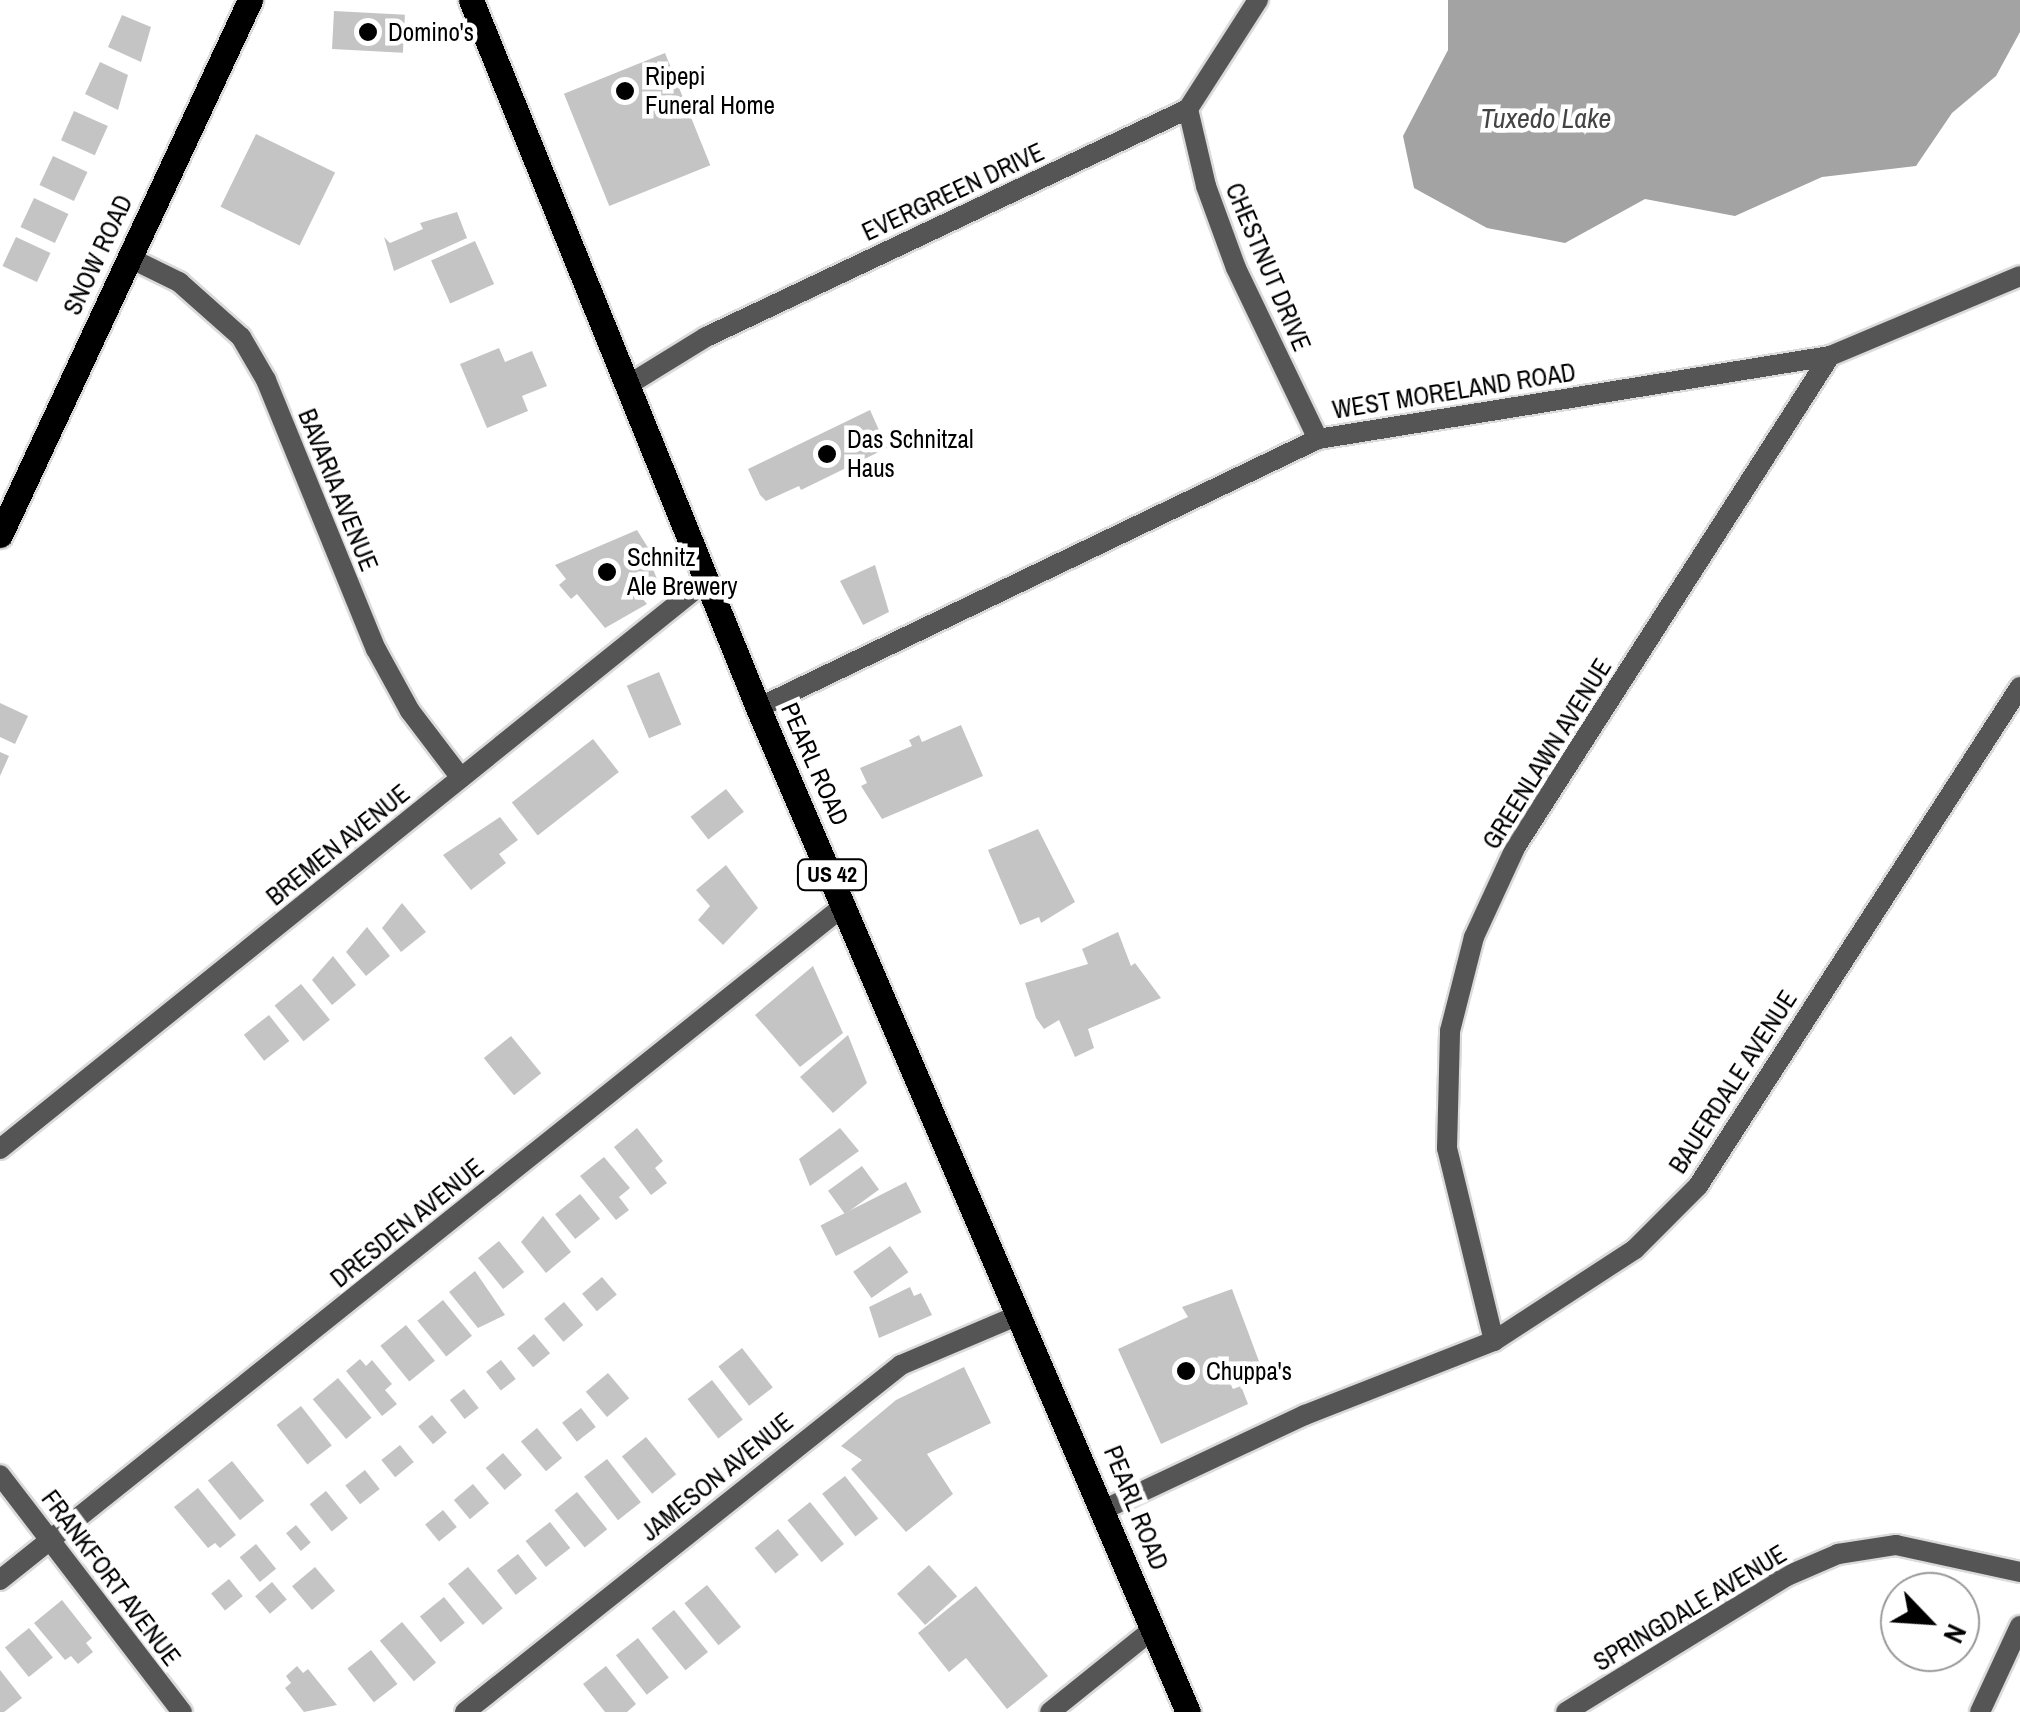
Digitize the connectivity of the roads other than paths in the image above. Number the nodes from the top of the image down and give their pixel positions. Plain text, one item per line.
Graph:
1 (250, 0) edge
2 (471, 0) edge
3 (1258, 0) edge
4 (1188, 109) junction
5 (130, 258) junction
6 (2020, 276) edge
7 (1830, 356) junction
8 (628, 385) junction
9 (1318, 439) junction
10 (0, 535) edge
11 (707, 580) junction
12 (2020, 687) edge
13 (758, 708) junction
14 (2012, 718) edge
15 (461, 778) junction
16 (845, 905) junction
17 (0, 1149) edge
18 (1021, 1314) junction
19 (1494, 1341) junction
20 (0, 1474) edge
21 (1105, 1508) junction
22 (52, 1539) junction
23 (2020, 1572) edge
24 (0, 1580) edge
25 (2020, 1626) edge
26 (1152, 1630) junction
27 (182, 1712) edge
28 (465, 1712) edge
29 (1050, 1712) edge
30 (1188, 1712) edge
31 (1566, 1712) edge
32 (1980, 1712) edge

1 - 5 main road, SNOW ROAD
2 - 8 main road, PEARL ROAD / US 42
3 - 4 street
4 - 8 street, EVERGREEN DRIVE
4 - 9 street, CHESTNUT DRIVE
5 - 10 main road, SNOW ROAD
5 - 15 street, BAVARIA AVENUE
6 - 7 street, WEST MORELAND ROAD
7 - 9 street, WEST MORELAND ROAD
7 - 19 street, GREENLAWN AVENUE
8 - 11 main road, PEARL ROAD / US 42
9 - 13 street, WEST MORELAND ROAD
11 - 13 main road, PEARL ROAD / US 42
11 - 15 street, BREMEN AVENUE
12 - 14 street, BAUERDALE AVENUE
13 - 16 main road, PEARL ROAD / US 42
14 - 19 street, BAUERDALE AVENUE
15 - 17 street, BREMEN AVENUE
16 - 18 main road, PEARL ROAD / US 42
16 - 22 street, DRESDEN AVENUE
18 - 21 main road, PEARL ROAD / US 42
18 - 28 street, JAMESON AVENUE
19 - 21 street, BAUERDALE AVENUE
20 - 22 street, FRANKFORT AVENUE
21 - 26 main road, PEARL ROAD / US 42
22 - 24 street, DRESDEN AVENUE
22 - 27 street, FRANKFORT AVENUE
23 - 31 street, SPRINGDALE AVENUE
25 - 32 street
26 - 29 street
26 - 30 main road, PEARL ROAD / US 42

